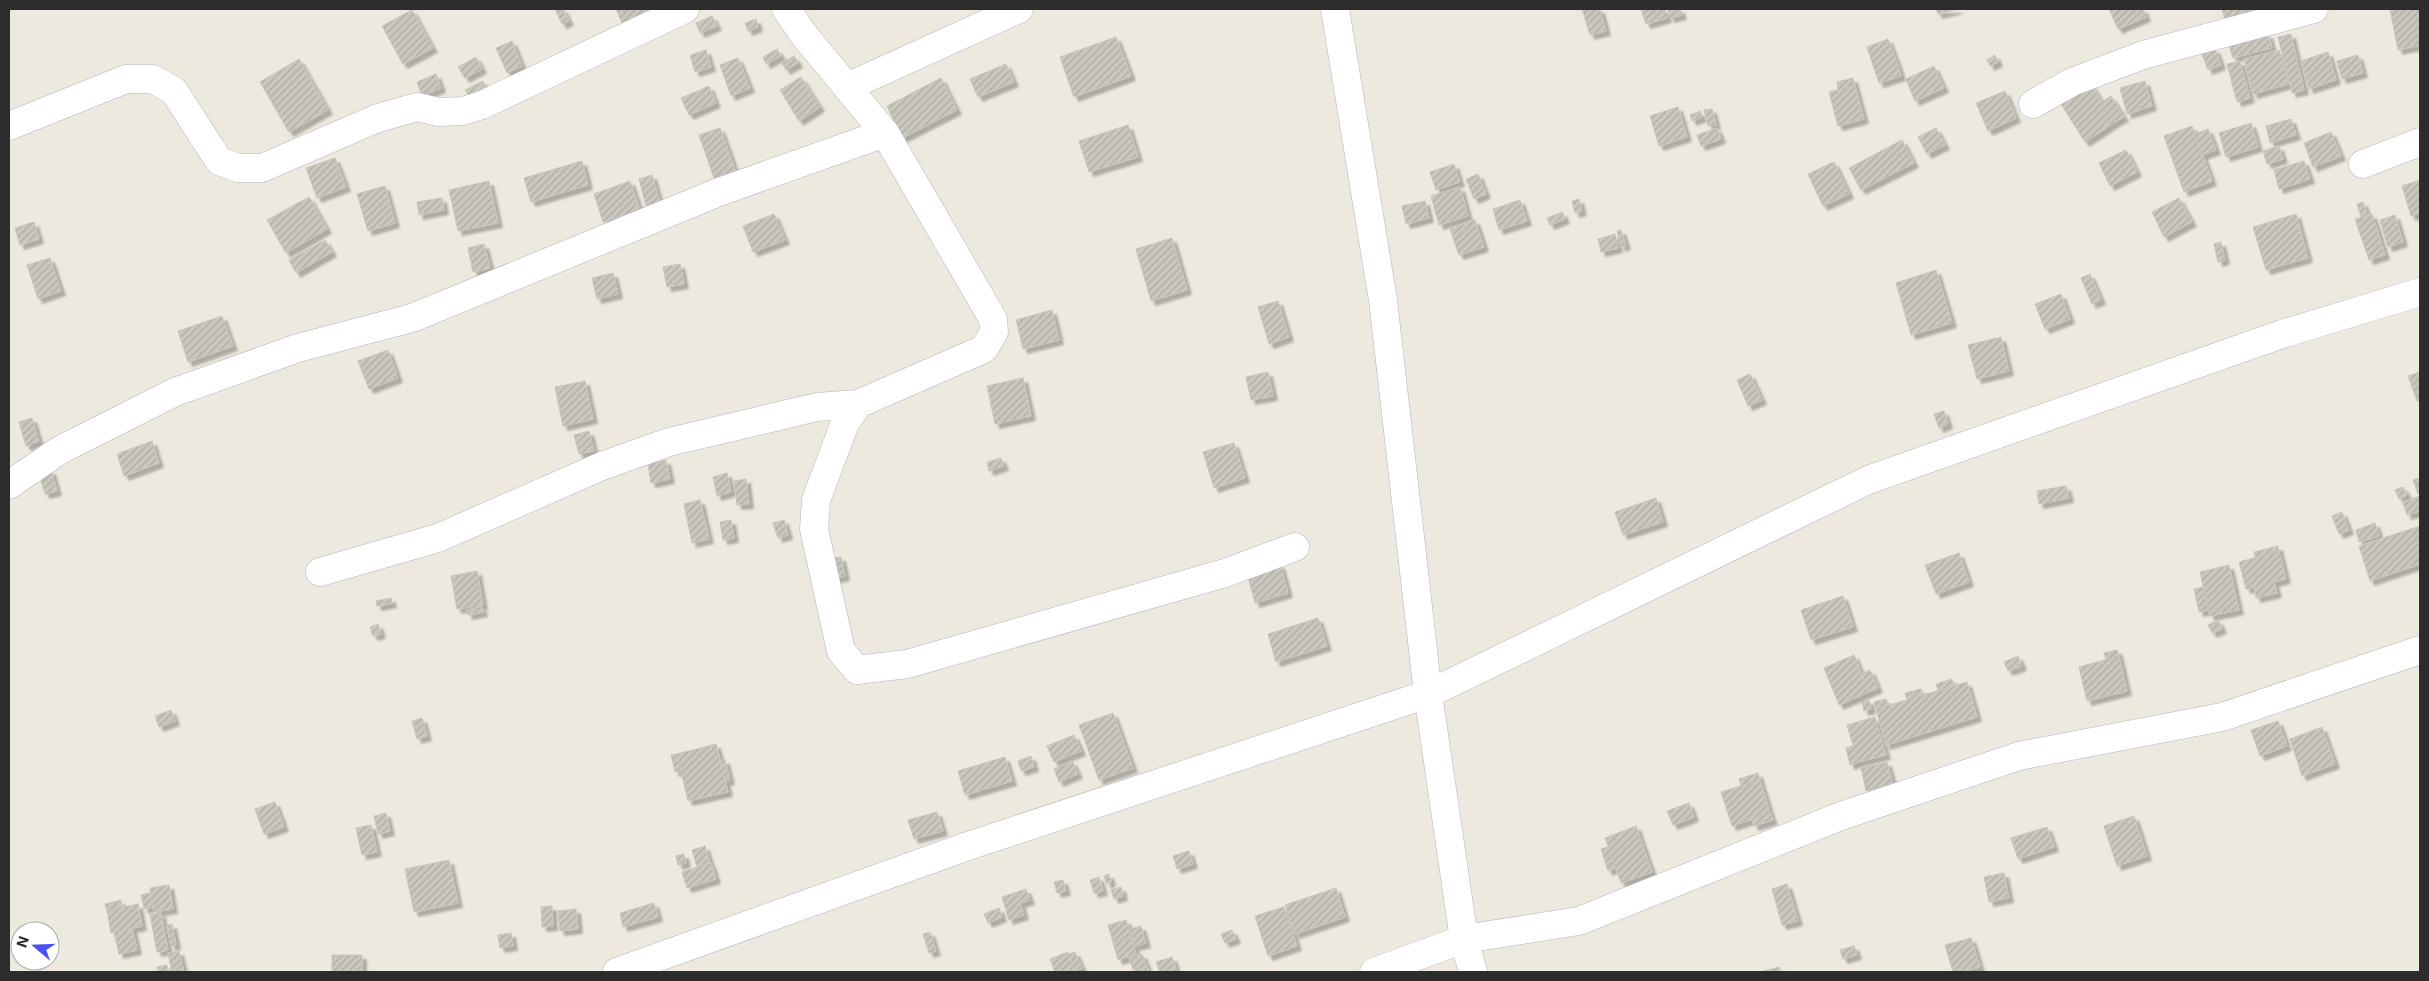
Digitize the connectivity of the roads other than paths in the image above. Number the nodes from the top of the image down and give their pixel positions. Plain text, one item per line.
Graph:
1 (684, 9) edge
2 (786, 9) edge
3 (1019, 9) edge
4 (1335, 9) edge
5 (2314, 9) edge
6 (847, 87) junction
7 (2033, 104) dead end
8 (9, 126) edge
9 (885, 133) junction
10 (2420, 142) edge
11 (2363, 164) dead end
12 (2420, 292) edge
13 (858, 404) junction
14 (9, 485) edge
15 (1295, 547) dead end
16 (320, 572) dead end
17 (2420, 650) edge
18 (1428, 694) junction
19 (1464, 939) junction
20 (617, 972) edge
21 (1374, 972) edge
22 (1473, 972) edge

1 - 8 street
2 - 6 street
3 - 6 street
4 - 18 street
5 - 7 street
6 - 9 street
9 - 13 street
9 - 14 street
10 - 11 street
12 - 18 street
13 - 15 street
13 - 16 street
17 - 19 street
18 - 19 street
18 - 20 street
19 - 21 street
19 - 22 street

